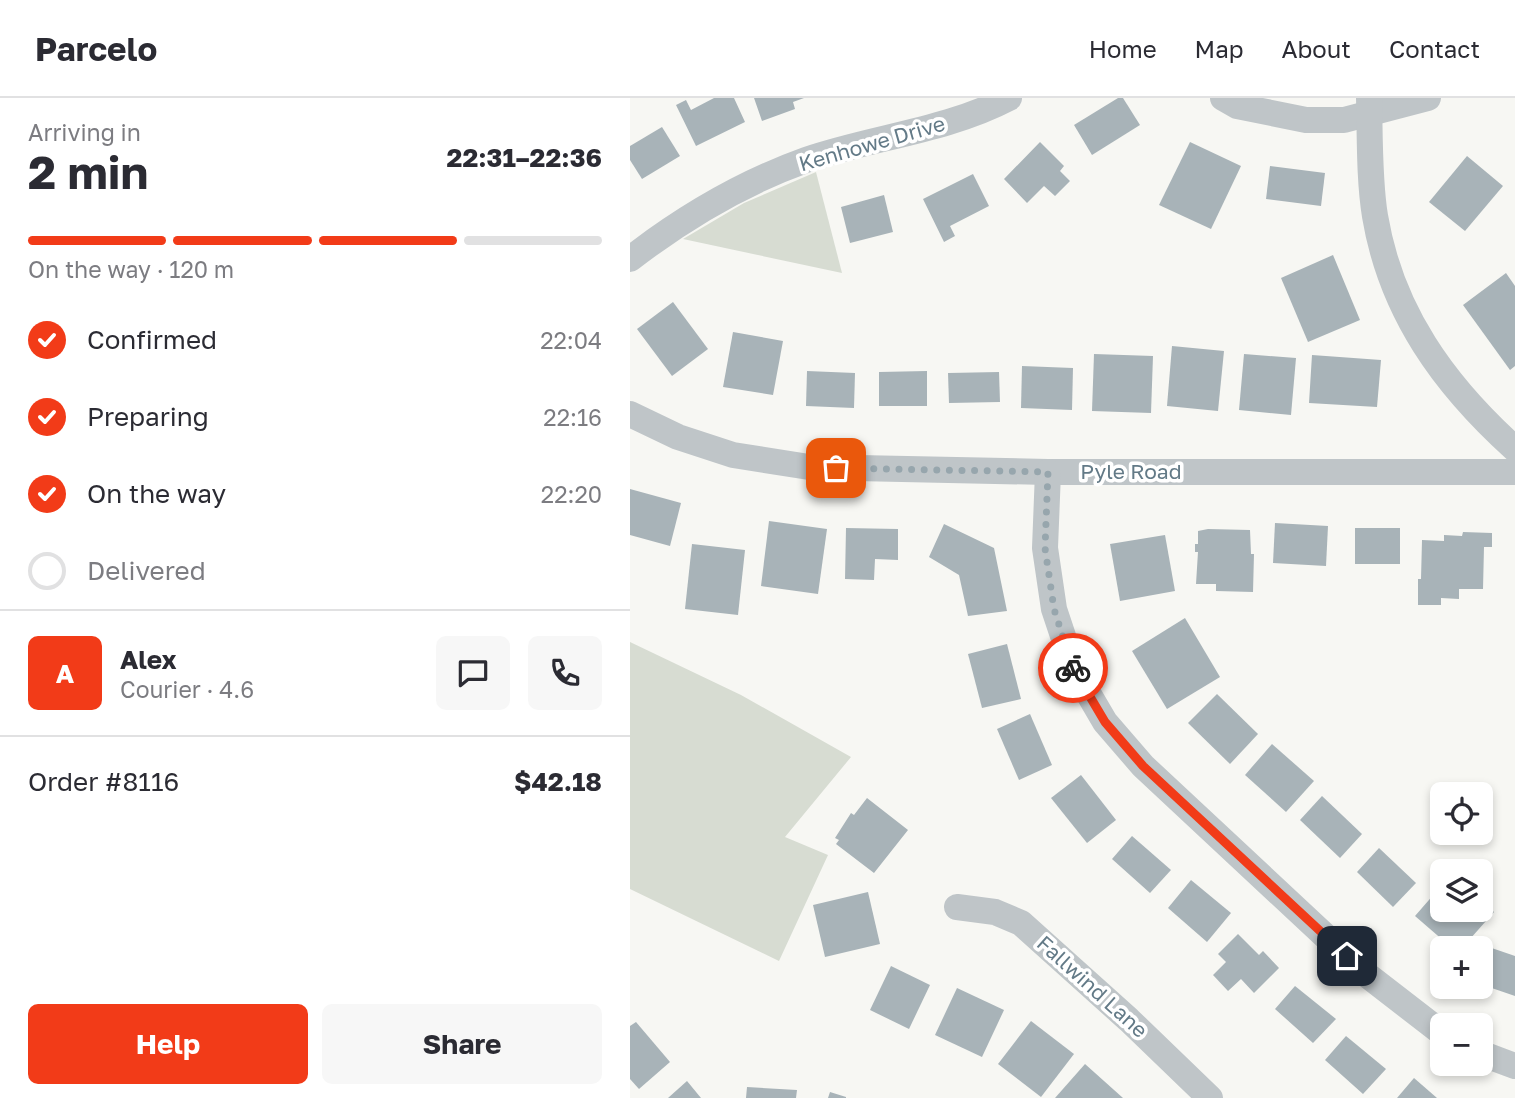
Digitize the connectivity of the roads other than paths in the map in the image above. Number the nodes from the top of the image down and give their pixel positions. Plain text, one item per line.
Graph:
1 (1009, 98) edge
2 (1223, 98) edge
3 (1428, 98) edge
4 (1369, 106) edge
5 (630, 260) edge
6 (630, 414) edge
7 (1515, 449) edge
8 (1048, 472) junction
9 (1515, 472) edge
10 (957, 907) dead end
11 (1430, 1023) edge
12 (1493, 1058) edge
13 (1515, 1066) edge
14 (1210, 1098) edge

1 - 5 street, Kenhowe Drive
2 - 4 street
3 - 4 street
4 - 7 street
6 - 8 street, Pyle Road
8 - 9 street, Pyle Road
8 - 11 street
10 - 14 street, Fallwind Lane
12 - 13 street

